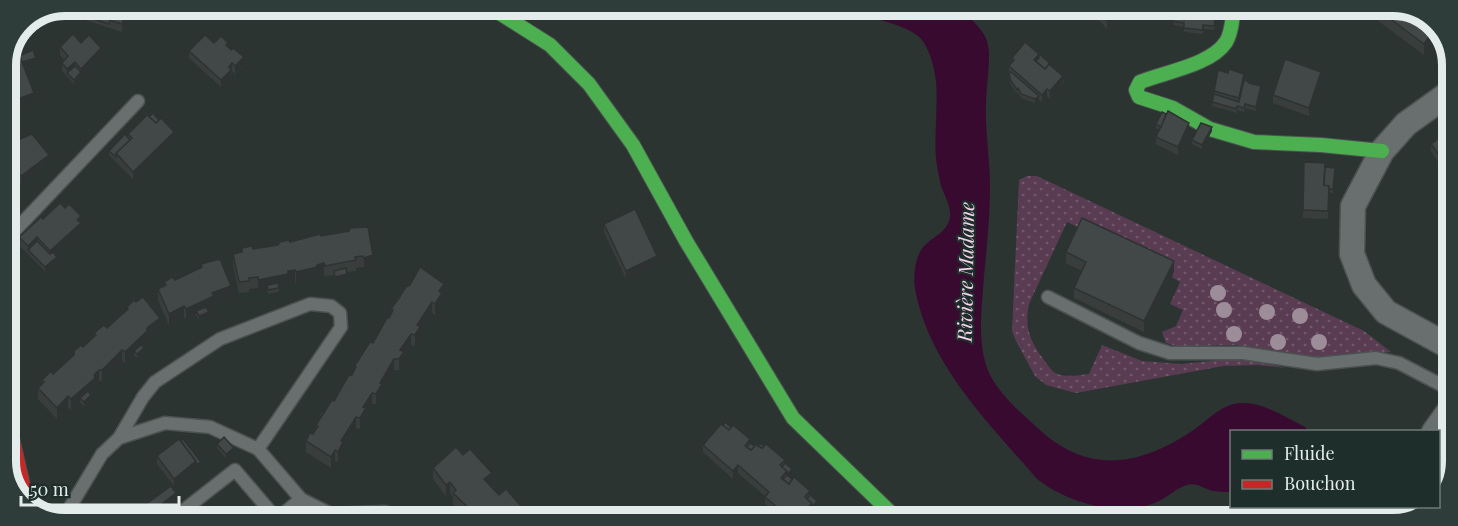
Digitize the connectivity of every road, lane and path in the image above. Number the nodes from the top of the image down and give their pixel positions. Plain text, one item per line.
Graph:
1 (504, 16) edge
2 (1233, 16) edge
3 (1441, 99) edge
4 (138, 101) dead end
5 (1382, 151) junction
6 (16, 229) edge
7 (1048, 297) dead end
8 (1442, 342) edge
9 (1442, 385) edge
10 (119, 438) junction
11 (258, 449) junction
12 (17, 461) edge
13 (22, 482) edge
14 (301, 499) junction
15 (68, 510) edge
16 (184, 510) edge
17 (271, 510) edge
18 (286, 510) edge
19 (323, 510) edge
20 (888, 510) edge

1 - 20 street
2 - 5 street
3 - 5 street
4 - 6 lane
5 - 8 street
7 - 9 lane
10 - 11 lane
10 - 11 lane
10 - 15 lane
11 - 14 lane
12 - 13 street
14 - 18 lane
14 - 19 lane
16 - 17 lane

